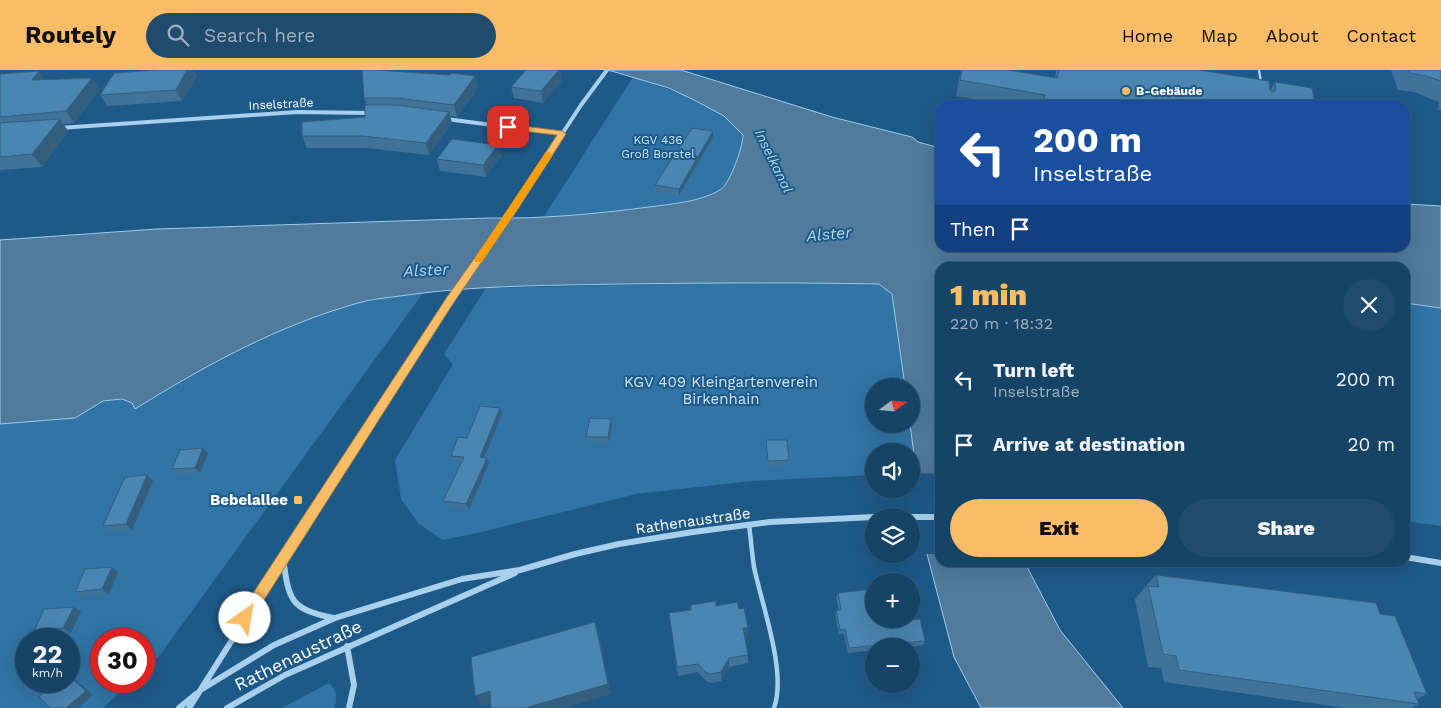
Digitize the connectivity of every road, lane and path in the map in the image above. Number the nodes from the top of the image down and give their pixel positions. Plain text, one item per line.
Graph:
1 (1259, 70) edge
2 (606, 72) edge
3 (1261, 88) edge
4 (372, 113) edge
5 (439, 118) edge
6 (53, 129) edge
7 (562, 134) junction
8 (865, 517) edge
9 (920, 517) edge
10 (935, 517) edge
11 (749, 525) junction
12 (283, 557) junction
13 (1410, 558) edge
14 (1441, 563) edge
15 (520, 570) junction
16 (335, 618) junction
17 (347, 646) junction
18 (200, 690) junction
19 (179, 708) edge
20 (189, 708) edge
21 (227, 708) edge
22 (349, 708) edge
23 (774, 708) edge

1 - 3 lane
2 - 7 street
4 - 6 street, Inselstraße
5 - 7 street
7 - 12 street
8 - 11 street, Rathenaustraße
9 - 10 street
11 - 15 street, Rathenaustraße
11 - 23 lane
12 - 16 street, Rathenaustraße
12 - 18 street
13 - 14 street
15 - 16 street, Rathenaustraße
15 - 17 street, Rathenaustraße
16 - 18 street, Rathenaustraße
17 - 21 street, Rathenaustraße
17 - 22 street
18 - 19 street
18 - 20 street

